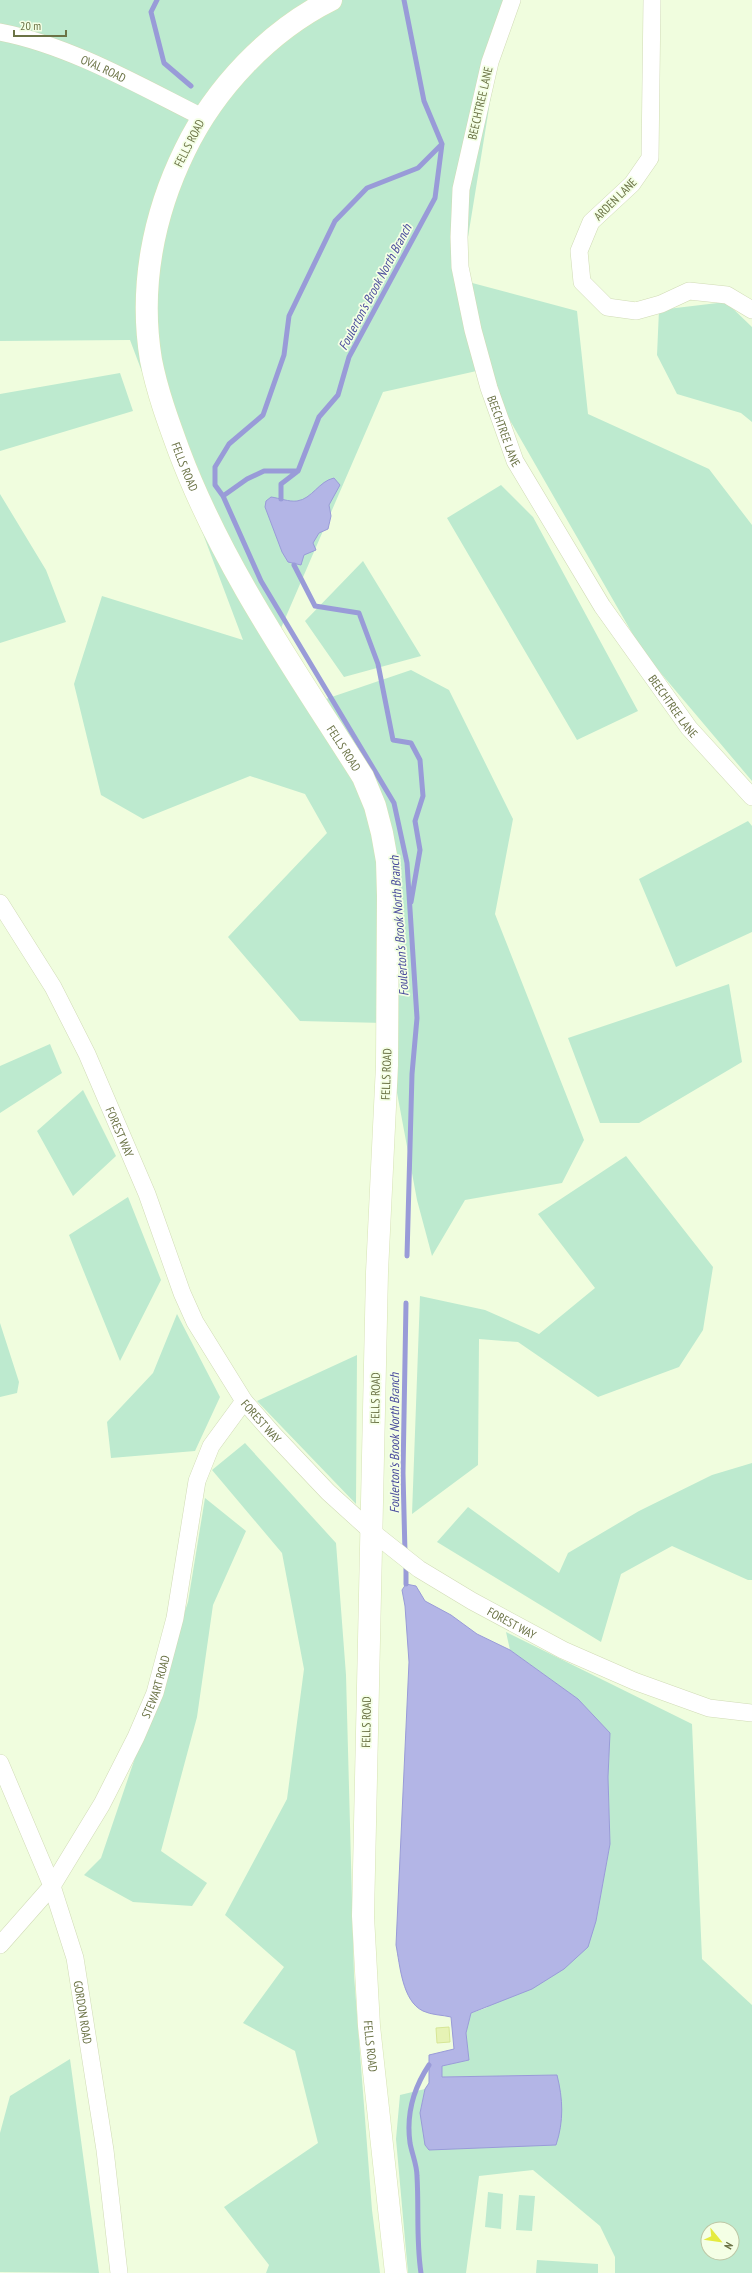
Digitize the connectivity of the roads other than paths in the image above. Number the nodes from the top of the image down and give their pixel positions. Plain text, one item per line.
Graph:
1 (331, 0) edge
2 (512, 0) edge
3 (652, 0) edge
4 (0, 32) edge
5 (202, 117) junction
6 (752, 310) edge
7 (752, 797) edge
8 (0, 903) edge
9 (244, 1400) junction
10 (371, 1531) junction
11 (752, 1713) edge
12 (0, 1763) edge
13 (52, 1886) junction
14 (0, 1945) edge
15 (119, 2273) edge
16 (396, 2273) edge

1 - 5 street, FELLS ROAD
2 - 7 street, BEECHTREE LANE
3 - 6 street, ARDEN LANE
4 - 5 street, OVAL ROAD
5 - 10 street, FELLS ROAD
8 - 9 street, FOREST WAY
9 - 10 street, FOREST WAY
9 - 13 street, STEWART ROAD
10 - 11 street, FOREST WAY
10 - 16 street, FELLS ROAD
12 - 13 street, GORDON ROAD
13 - 14 street, STEWART ROAD
13 - 15 street, GORDON ROAD

